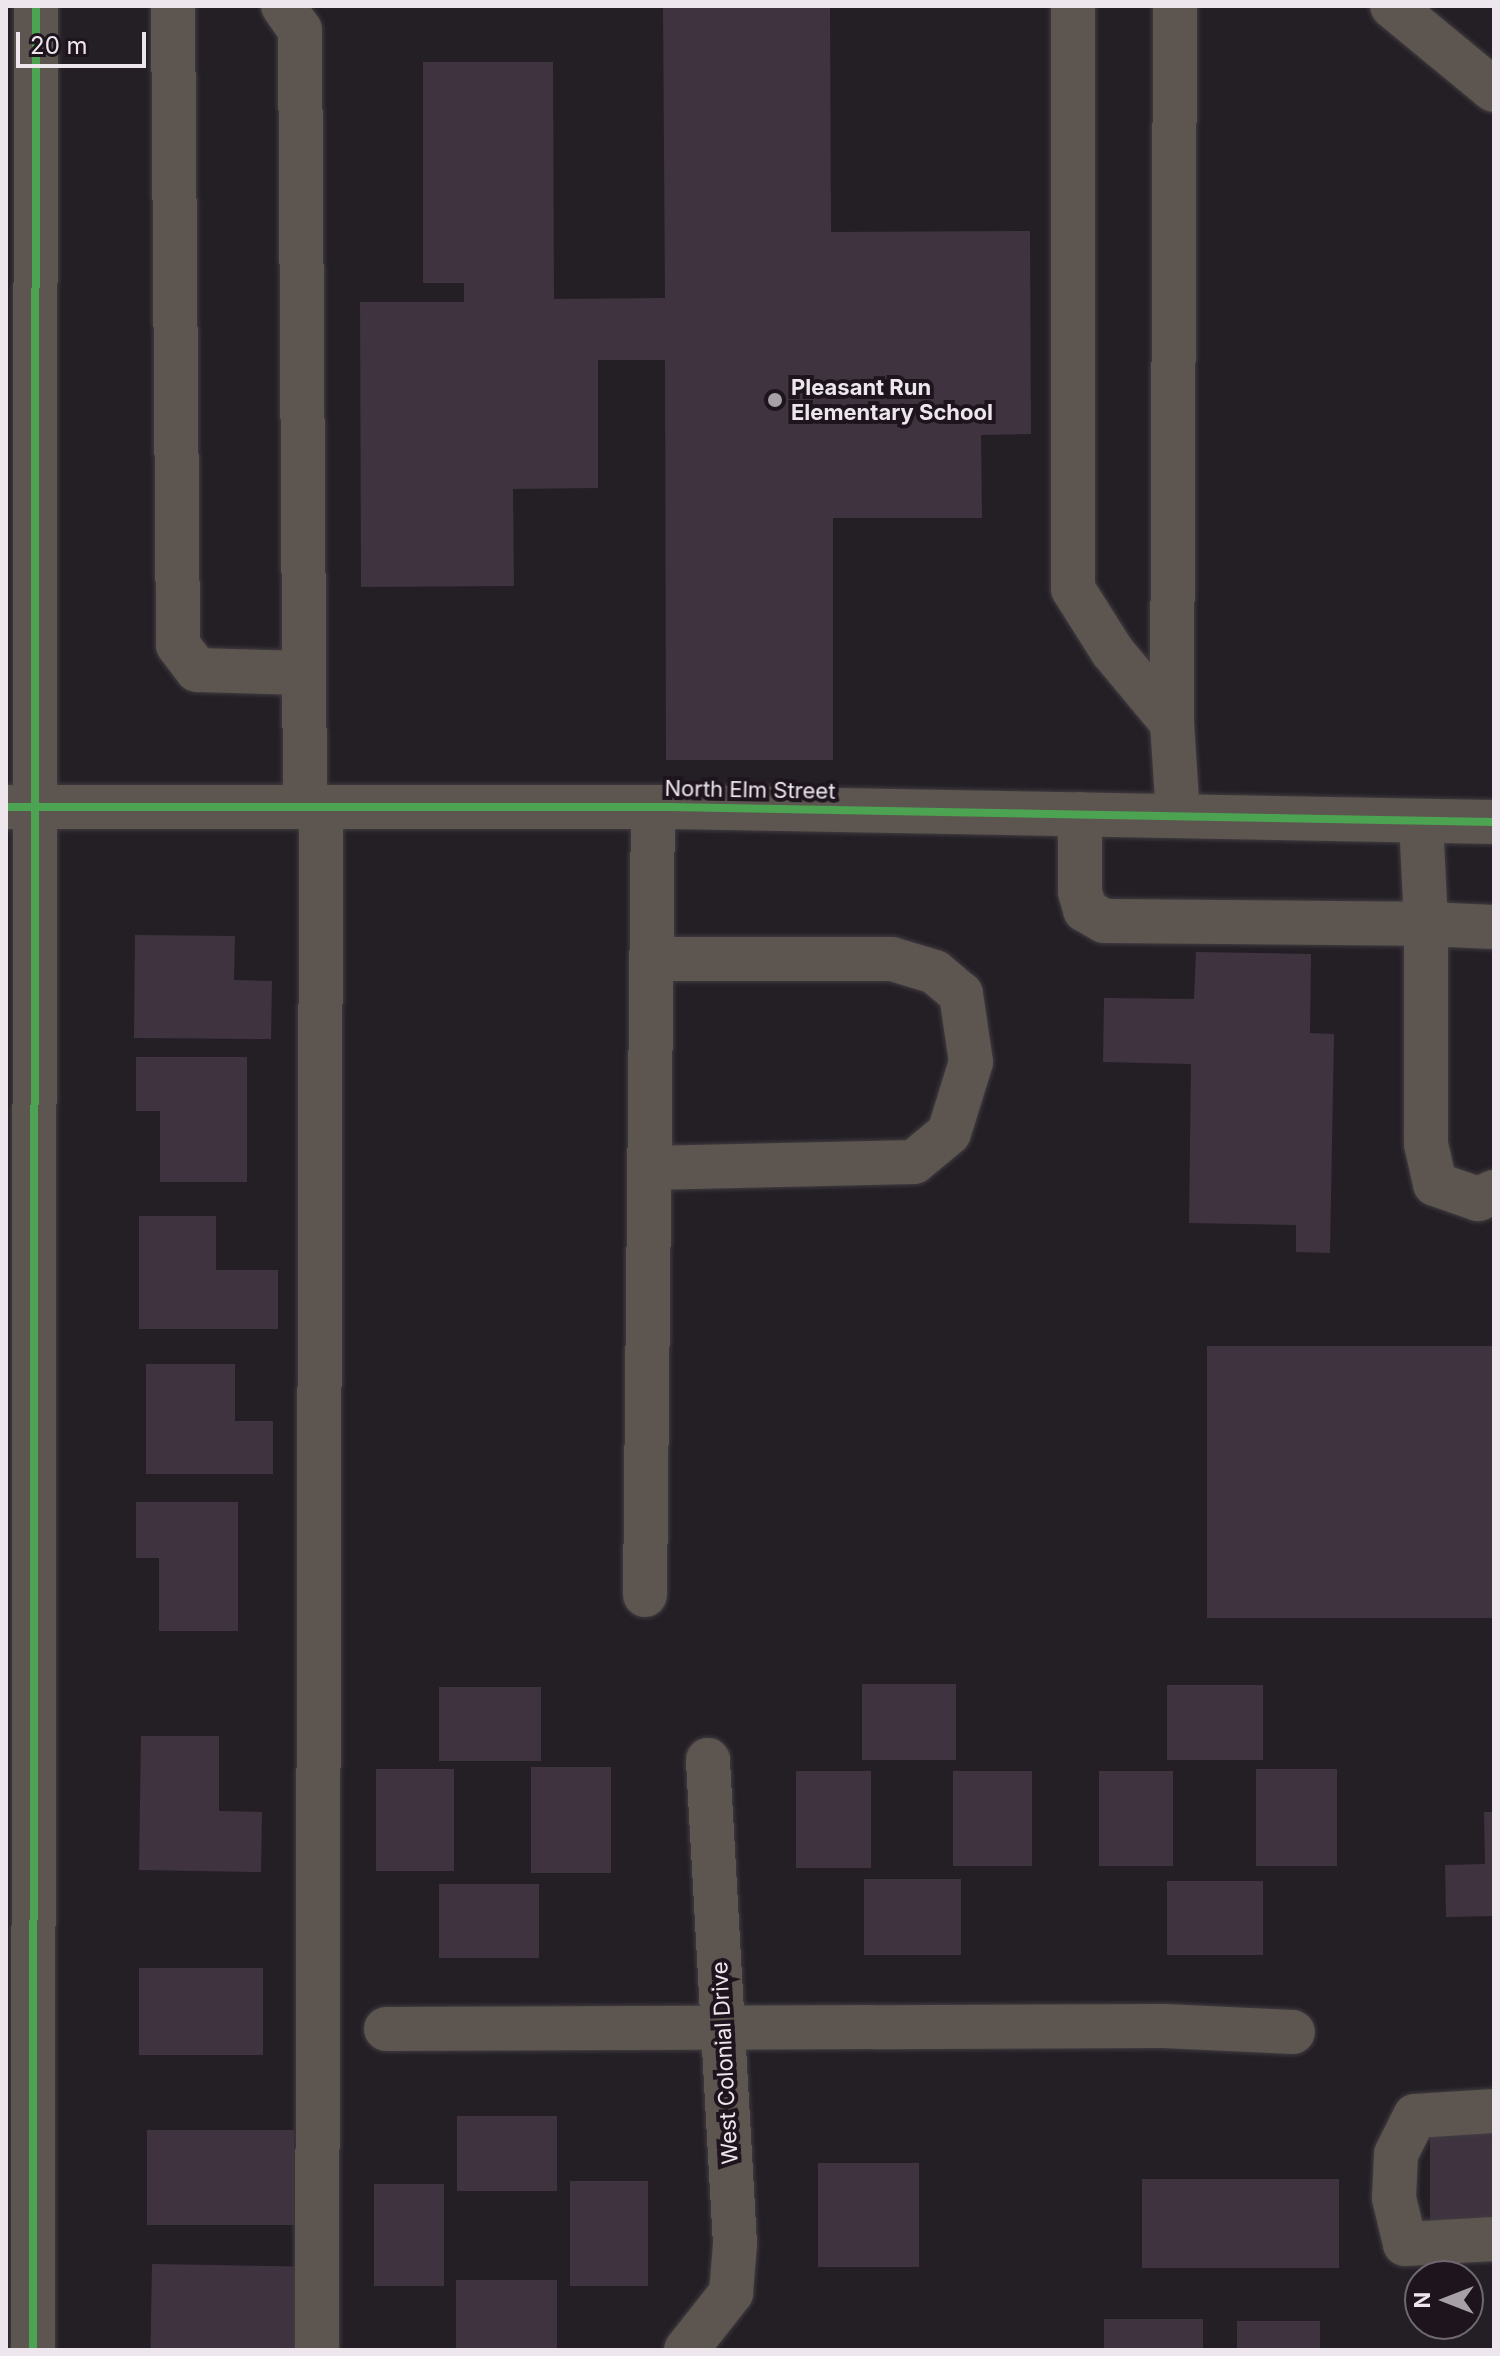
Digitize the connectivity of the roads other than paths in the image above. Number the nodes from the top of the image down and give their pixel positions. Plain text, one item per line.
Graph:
1 (36, 6) edge
2 (173, 6) edge
3 (283, 6) edge
4 (1073, 6) edge
5 (1175, 6) edge
6 (1392, 6) edge
7 (1494, 90) edge
8 (303, 673) junction
9 (1172, 723) junction
10 (18, 807) edge
11 (313, 807) junction
12 (653, 807) junction
13 (1080, 814) junction
14 (1178, 816) junction
15 (1421, 821) junction
16 (1494, 822) edge
17 (1426, 924) junction
18 (1494, 927) edge
19 (651, 959) junction
20 (649, 1168) junction
21 (1494, 1192) edge
22 (645, 1595) dead end
23 (708, 1760) dead end
24 (386, 2029) dead end
25 (723, 2032) junction
26 (1293, 2032) dead end
27 (1494, 2111) edge
28 (1494, 2239) edge
29 (33, 2350) edge
30 (317, 2350) edge
31 (686, 2350) edge

1 - 10 street
2 - 8 street
3 - 8 street
4 - 9 street
5 - 9 street
6 - 7 street
8 - 11 street
9 - 14 street
10 - 11 street, North Elm Street
10 - 29 street
11 - 12 street, North Elm Street
11 - 30 street
12 - 13 street, North Elm Street
12 - 19 street
13 - 14 street, North Elm Street
13 - 17 street
14 - 15 street, North Elm Street
15 - 16 street, North Elm Street
15 - 17 street
17 - 18 street
17 - 21 street
19 - 20 street
19 - 20 street
20 - 22 street
23 - 25 street, West Colonial Drive
24 - 25 street
25 - 26 street
25 - 31 street, West Colonial Drive
27 - 28 street

